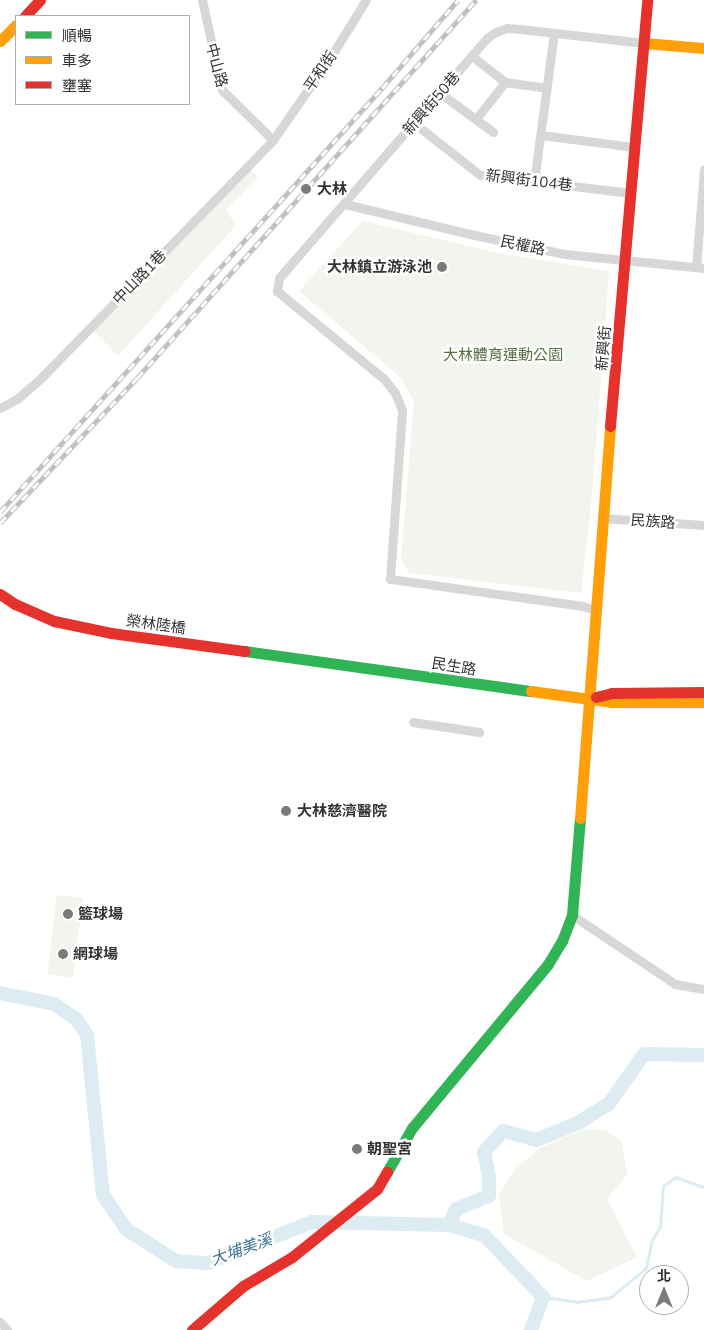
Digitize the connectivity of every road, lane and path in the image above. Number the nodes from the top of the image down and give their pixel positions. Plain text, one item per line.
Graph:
1 (40, 0) edge
2 (202, 0) edge
3 (366, 0) edge
4 (647, 0) edge
5 (26, 15) edge
6 (554, 33) junction
7 (644, 43) junction
8 (704, 48) edge
9 (472, 56) junction
10 (505, 82) junction
11 (547, 88) junction
12 (440, 93) junction
13 (476, 119) junction
14 (414, 123) junction
15 (493, 132) dead end
16 (540, 135) junction
17 (273, 140) junction
18 (634, 147) junction
19 (704, 169) edge
20 (534, 182) junction
21 (631, 193) junction
22 (345, 204) junction
23 (625, 261) junction
24 (700, 268) edge
25 (0, 408) edge
26 (602, 518) junction
27 (704, 525) edge
28 (0, 594) edge
29 (595, 610) junction
30 (315, 661) joint
31 (704, 692) edge
32 (588, 698) junction
33 (704, 702) edge
34 (413, 722) dead end
35 (479, 732) dead end
36 (572, 915) junction
37 (704, 989) edge
38 (0, 1322) edge
39 (7, 1330) edge
40 (192, 1330) edge

1 - 5 main road
2 - 17 street, 中山路
3 - 17 street, 平和街
4 - 7 main road, 新興街
6 - 7 street, 新興街50巷
6 - 9 street, 新興街50巷
6 - 11 street
7 - 8 main road
7 - 18 main road, 新興街
9 - 10 street
9 - 12 street, 新興街50巷
10 - 11 street
10 - 13 street
11 - 16 street
12 - 13 street
12 - 14 street, 新興街50巷
13 - 15 street
14 - 20 street, 新興街104巷
14 - 22 street, 新興街50巷
16 - 18 street
16 - 20 street
17 - 25 street, 中山路1巷
18 - 21 main road, 新興街
19 - 24 street
20 - 21 street, 新興街104巷
21 - 23 main road, 新興街
22 - 23 street, 民權路
22 - 29 street, 新興街50巷
23 - 24 street, 民權路
23 - 26 main road, 新興街
26 - 27 street, 民族路
26 - 29 main road, 新興街
28 - 30 main road, 榮林陸橋
29 - 32 main road, 新興街
30 - 32 main road, 民生路
31 - 32 main road, 民生路
32 - 33 main road, 民生路
32 - 36 main road, 新興街
34 - 35 street
36 - 37 street
36 - 40 main road, 新興街
38 - 39 street

